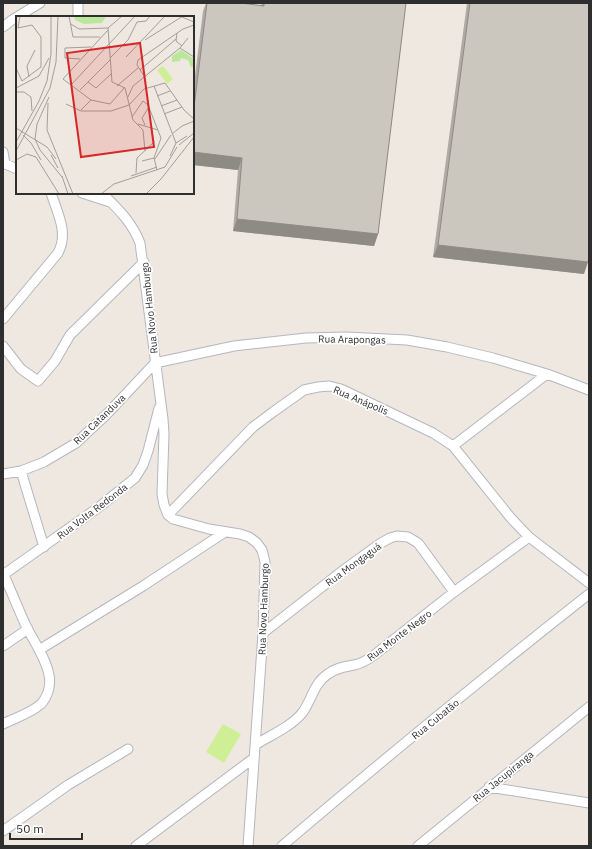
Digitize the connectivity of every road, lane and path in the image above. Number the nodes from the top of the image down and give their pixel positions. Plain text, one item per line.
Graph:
1 (40, 3) edge
2 (78, 3) edge
3 (19, 16) edge
4 (78, 16) edge
5 (16, 18) edge
6 (3, 27) edge
7 (3, 152) edge
8 (4, 163) edge
9 (16, 169) edge
10 (51, 194) edge
11 (85, 194) edge
12 (103, 194) edge
13 (112, 202) junction
14 (144, 262) junction
15 (3, 319) edge
16 (3, 346) edge
17 (155, 363) junction
18 (547, 374) junction
19 (589, 390) edge
20 (160, 403) junction
21 (453, 446) junction
22 (21, 471) junction
23 (3, 474) edge
24 (168, 515) junction
25 (225, 532) junction
26 (529, 537) junction
27 (44, 546) junction
28 (3, 575) edge
29 (589, 583) edge
30 (454, 592) junction
31 (589, 594) edge
32 (28, 629) junction
33 (263, 633) junction
34 (3, 646) edge
35 (39, 650) junction
36 (589, 707) edge
37 (3, 724) edge
38 (255, 744) junction
39 (128, 749) dead end
40 (254, 758) junction
41 (489, 787) junction
42 (589, 803) edge
43 (3, 831) edge
44 (136, 846) edge
45 (248, 846) edge
46 (282, 846) edge
47 (418, 846) edge

1 - 3 street
2 - 4 street
5 - 6 street
7 - 8 street
8 - 9 street
10 - 15 street
11 - 13 street
12 - 13 street, Rua Novo Hamburgo
13 - 14 street, Rua Novo Hamburgo
14 - 16 street
14 - 17 street, Rua Novo Hamburgo
17 - 18 street, Rua Arapongas
17 - 20 street, Rua Novo Hamburgo
17 - 22 street, Rua Catanduva
18 - 19 street, Rua Arapongas
18 - 21 street
20 - 24 street, Rua Novo Hamburgo
20 - 27 street, Rua Volta Redonda
21 - 24 street, Rua Anápolis
21 - 26 street
22 - 23 street, Rua Catanduva
22 - 27 street
24 - 25 street, Rua Novo Hamburgo
25 - 33 street, Rua Novo Hamburgo
25 - 35 street
26 - 29 street
26 - 30 street, Rua Monte Negro
27 - 28 street, Rua Volta Redonda
28 - 32 street
30 - 33 street, Rua Mongaguá
30 - 38 street, Rua Monte Negro
31 - 46 street, Rua Cubatão
32 - 34 street
32 - 35 street
33 - 38 street, Rua Novo Hamburgo
35 - 37 street
36 - 41 street, Rua Jacupiranga
38 - 40 street, Rua Novo Hamburgo
39 - 43 street
40 - 44 street
40 - 45 street, Rua Novo Hamburgo
41 - 42 street
41 - 47 street, Rua Jacupiranga

